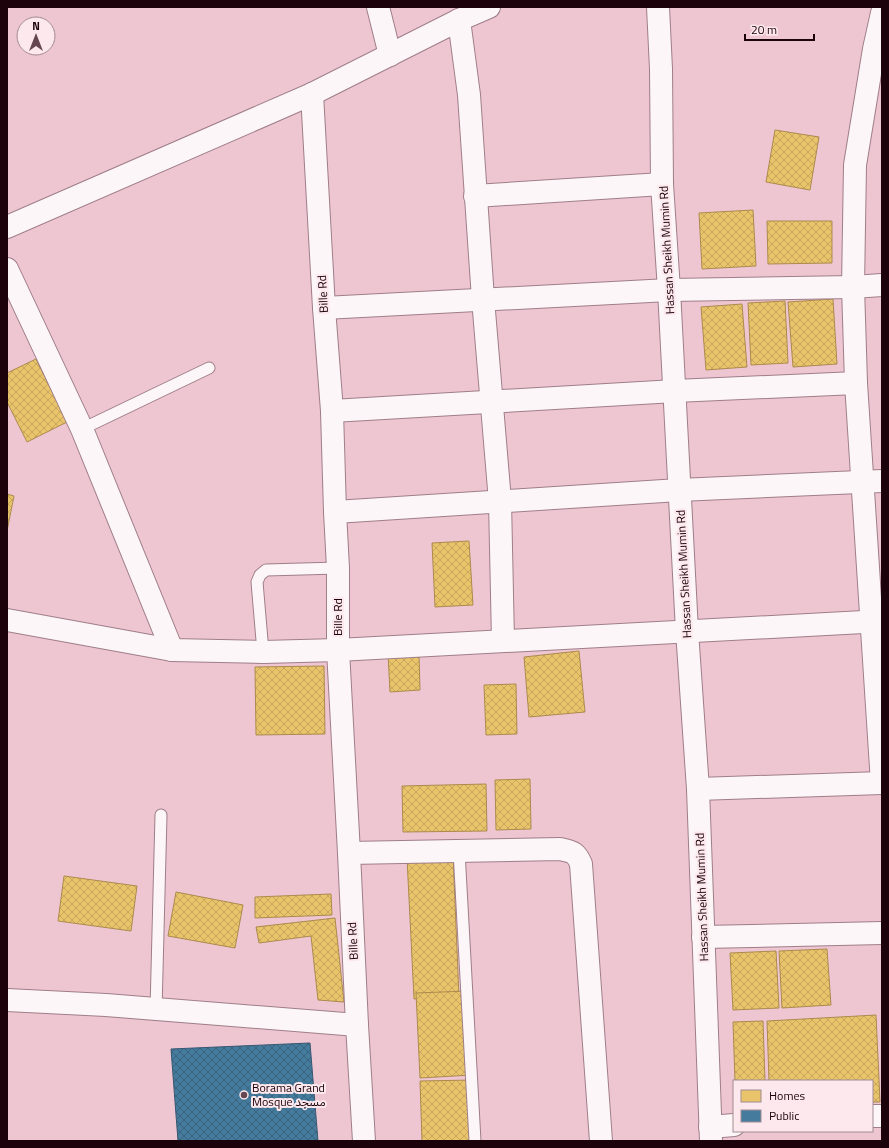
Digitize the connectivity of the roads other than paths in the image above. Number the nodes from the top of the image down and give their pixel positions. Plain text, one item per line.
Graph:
1 (378, 7) edge
2 (489, 7) edge
3 (658, 7) edge
4 (882, 13) edge
5 (459, 20) junction
6 (390, 55) junction
7 (312, 94) junction
8 (662, 184) junction
9 (475, 196) junction
10 (7, 227) edge
11 (7, 269) edge
12 (882, 285) edge
13 (853, 288) junction
14 (669, 290) junction
15 (483, 299) junction
16 (324, 308) junction
17 (209, 368) dead end
18 (856, 383) junction
19 (674, 391) junction
20 (492, 402) junction
21 (332, 411) junction
22 (82, 429) junction
23 (873, 481) edge
24 (679, 490) junction
25 (500, 501) junction
26 (334, 512) junction
27 (338, 568) junction
28 (7, 620) edge
29 (877, 621) edge
30 (687, 631) junction
31 (503, 641) junction
32 (172, 650) junction
33 (338, 650) junction
34 (263, 652) junction
35 (882, 783) edge
36 (698, 789) junction
37 (161, 815) dead end
38 (459, 851) junction
39 (349, 853) junction
40 (882, 933) edge
41 (703, 938) junction
42 (7, 1000) edge
43 (156, 1010) junction
44 (357, 1025) junction
45 (733, 1125) edge
46 (710, 1134) edge
47 (364, 1141) edge
48 (475, 1141) edge
49 (601, 1141) edge

1 - 6 street
2 - 5 street
3 - 8 street, Hassan Sheikh Mumin Rd
4 - 13 street
5 - 6 street
5 - 9 street
6 - 7 street
7 - 10 street
7 - 16 street, Bille Rd
8 - 9 street
8 - 14 street, Hassan Sheikh Mumin Rd
9 - 15 street
11 - 22 street
12 - 13 street
13 - 14 street
13 - 18 street
14 - 15 street
14 - 19 street, Hassan Sheikh Mumin Rd
15 - 16 street
15 - 20 street
16 - 21 street, Bille Rd
17 - 22 lane
18 - 19 street
18 - 23 street
19 - 20 street
19 - 24 street, Hassan Sheikh Mumin Rd
20 - 21 street
20 - 25 street
21 - 26 street, Bille Rd
22 - 32 street
23 - 24 street
23 - 29 street
24 - 25 street
24 - 30 street, Hassan Sheikh Mumin Rd
25 - 26 street
25 - 31 street
26 - 27 street, Bille Rd
27 - 33 street, Bille Rd
27 - 34 lane
28 - 32 street
29 - 30 street
29 - 35 street
30 - 31 street
30 - 36 street, Hassan Sheikh Mumin Rd
31 - 33 street
32 - 34 street
33 - 34 street
33 - 39 street, Bille Rd
35 - 36 street
36 - 41 street, Hassan Sheikh Mumin Rd
37 - 43 lane
38 - 39 street
38 - 48 lane
38 - 49 street
39 - 44 street, Bille Rd
40 - 41 street
41 - 46 street, Hassan Sheikh Mumin Rd
42 - 43 street
43 - 44 street
44 - 47 street, Bille Rd
45 - 46 street

